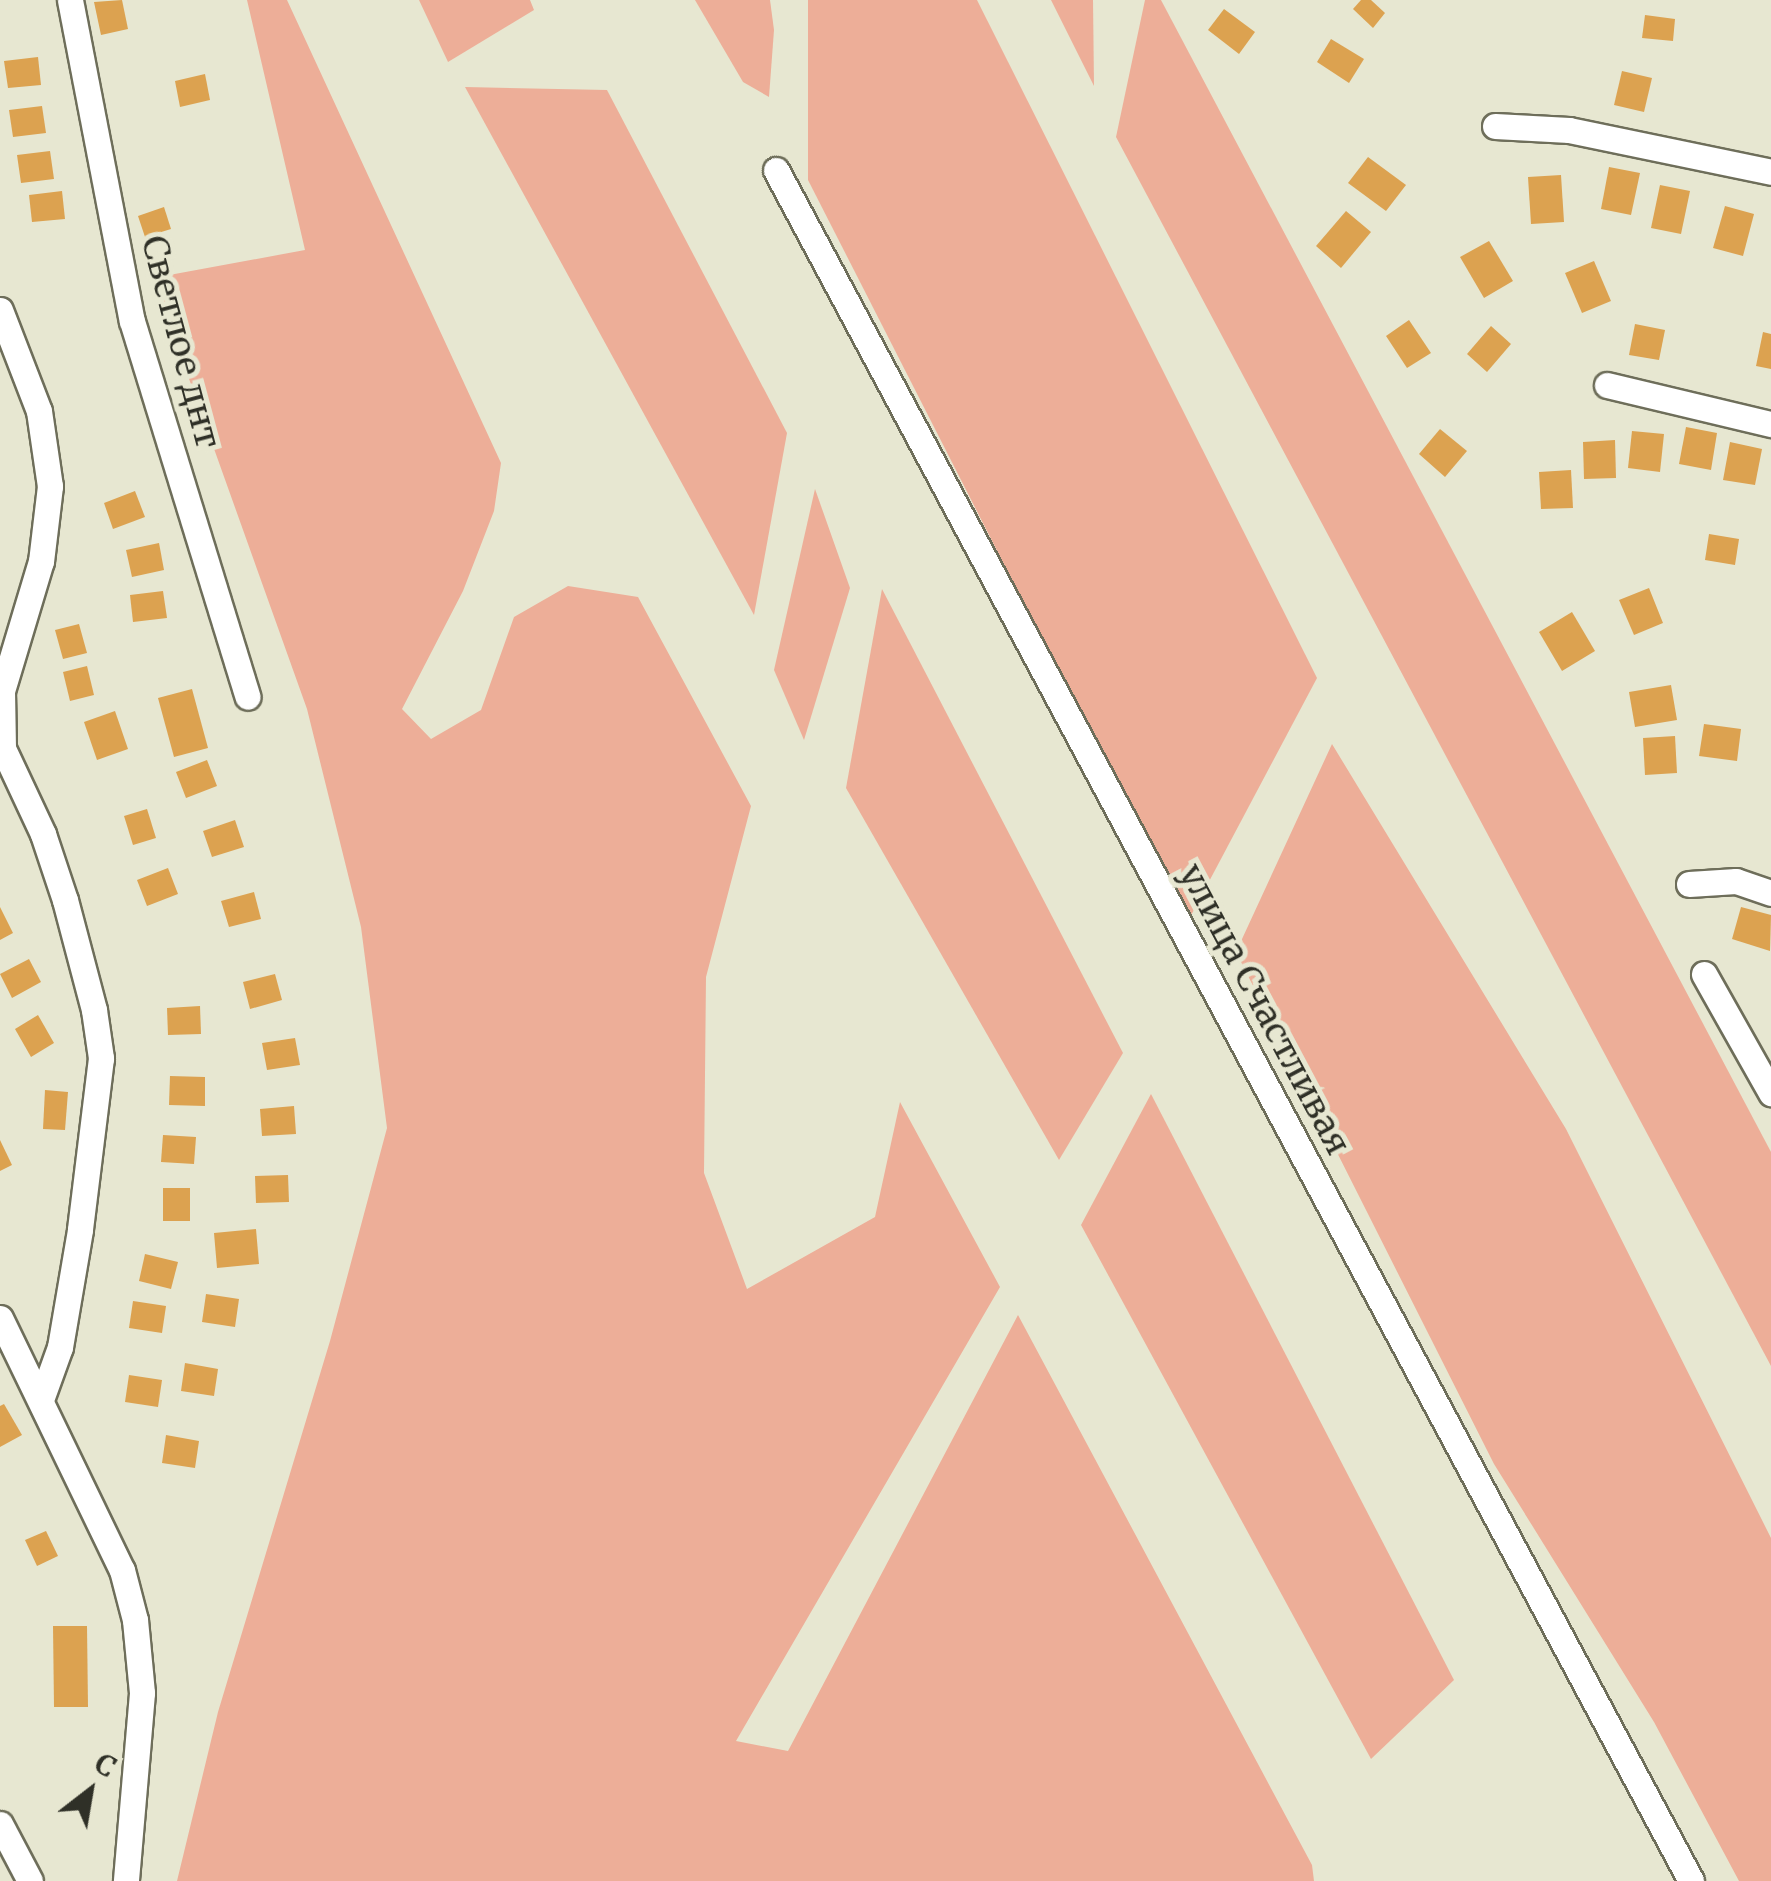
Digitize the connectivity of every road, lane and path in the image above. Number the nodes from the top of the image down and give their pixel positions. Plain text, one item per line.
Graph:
1 (70, 0) edge
2 (1495, 126) dead end
3 (776, 170) dead end
4 (1771, 172) edge
5 (0, 310) edge
6 (1607, 385) dead end
7 (1771, 424) edge
8 (248, 697) dead end
9 (1, 744) edge
10 (1689, 884) dead end
11 (1771, 893) edge
12 (1704, 974) dead end
13 (1771, 1094) edge
14 (0, 1318) edge
15 (42, 1397) junction
16 (0, 1824) edge
17 (30, 1881) edge
18 (126, 1881) edge
19 (1691, 1881) edge

1 - 8 street, Светлое днт
2 - 4 street
3 - 19 street, улица Счастливая
5 - 9 street
6 - 7 street
9 - 15 street
10 - 11 street
12 - 13 street
14 - 15 street
15 - 18 street
16 - 17 street

